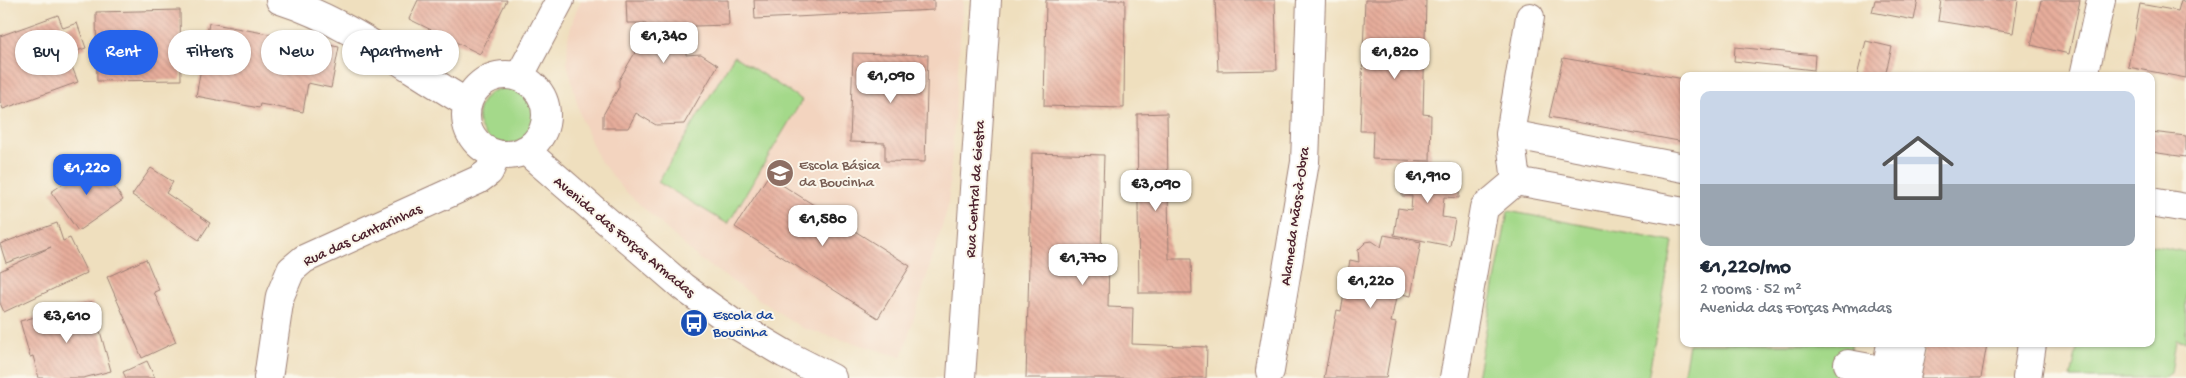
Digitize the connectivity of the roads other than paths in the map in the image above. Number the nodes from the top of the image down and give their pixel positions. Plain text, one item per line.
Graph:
1 (280, 0) edge
2 (560, 0) edge
3 (987, 0) edge
4 (1311, 0) edge
5 (2101, 0) edge
6 (1530, 17) dead end
7 (2085, 72) edge
8 (519, 77) junction
9 (467, 104) junction
10 (1510, 134) junction
11 (525, 150) junction
12 (497, 154) junction
13 (1680, 167) edge
14 (1516, 181) junction
15 (2155, 203) edge
16 (2186, 208) edge
17 (1680, 211) edge
18 (1891, 347) edge
19 (1911, 347) edge
20 (2032, 347) edge
21 (1848, 364) dead end
22 (1270, 371) dead end
23 (1892, 376) edge
24 (268, 378) edge
25 (832, 378) edge
26 (961, 378) edge
27 (1454, 378) edge
28 (2027, 378) edge

1 - 9 street
2 - 8 street
3 - 26 street, Rua Central da Giesta
4 - 22 street, Alameda Mãos-à-Obra
5 - 7 street
6 - 10 street
8 - 9 street
8 - 11 street
9 - 12 street
10 - 13 street
10 - 14 street
11 - 12 street
11 - 25 street, Avenida das Forças Armadas
12 - 24 street, Rua das Cantarinhas
14 - 17 street
14 - 27 street
15 - 16 street
18 - 23 street
19 - 23 street
20 - 28 street
21 - 23 street

